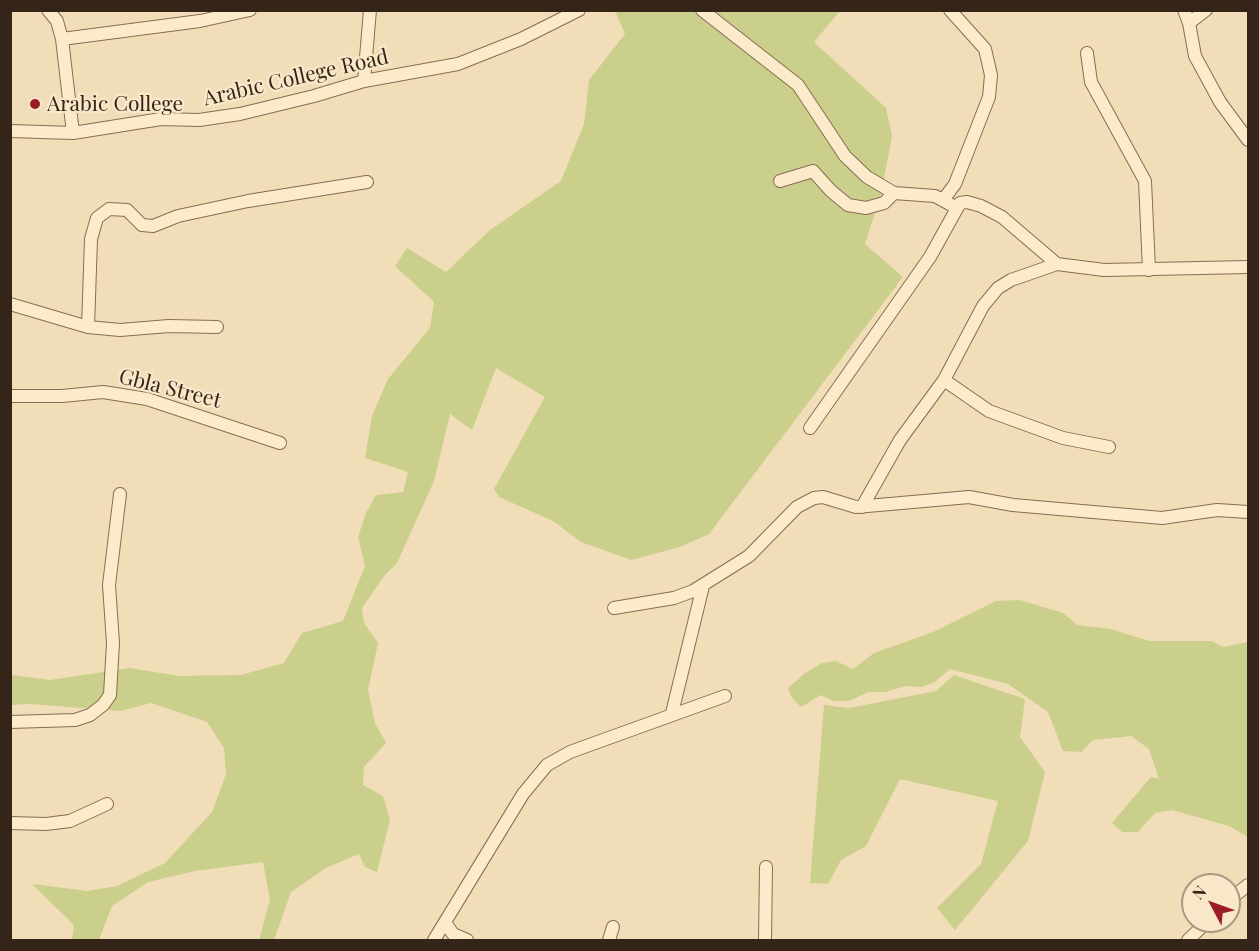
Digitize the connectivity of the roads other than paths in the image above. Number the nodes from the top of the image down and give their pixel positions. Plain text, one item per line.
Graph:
1 (48, 10) edge
2 (250, 10) edge
3 (370, 10) edge
4 (702, 10) edge
5 (950, 10) edge
6 (1184, 10) edge
7 (1206, 10) edge
8 (578, 11) edge
9 (1189, 23) junction
10 (62, 39) junction
11 (1087, 53) dead end
12 (364, 81) junction
13 (10, 131) edge
14 (73, 133) junction
15 (1248, 140) edge
16 (780, 181) dead end
17 (367, 182) dead end
18 (894, 193) junction
19 (944, 200) junction
20 (957, 208) junction
21 (1057, 264) junction
22 (1248, 267) edge
23 (1149, 270) junction
24 (10, 304) edge
25 (88, 327) junction
26 (217, 327) dead end
27 (944, 380) junction
28 (10, 396) edge
29 (810, 428) dead end
30 (280, 443) dead end
31 (1109, 447) dead end
32 (120, 494) dead end
33 (862, 507) junction
34 (1248, 512) edge
35 (703, 586) junction
36 (614, 608) dead end
37 (726, 696) dead end
38 (672, 713) junction
39 (10, 722) edge
40 (107, 804) dead end
41 (10, 823) edge
42 (766, 867) dead end
43 (446, 924) junction
44 (613, 927) dead end
45 (434, 940) edge
46 (467, 940) edge
47 (609, 940) edge
48 (765, 940) edge

1 - 10 street
2 - 10 street
3 - 12 street
4 - 18 street
5 - 19 street
6 - 9 street
7 - 9 street
8 - 12 street, Arabic College Road
9 - 15 street
10 - 14 street
11 - 23 street
12 - 14 street, Arabic College Road
13 - 14 street, Arabic College Road
16 - 18 street
17 - 25 street
18 - 19 street
19 - 20 street
20 - 21 street
20 - 29 street
21 - 23 street
21 - 27 street
22 - 23 street
24 - 25 street
25 - 26 street
27 - 31 street
27 - 33 street
28 - 30 street, Gbla Street
32 - 39 street
33 - 34 street
33 - 35 street
35 - 36 street
35 - 38 street
37 - 38 street
38 - 43 street
40 - 41 street
42 - 48 street
43 - 45 street
43 - 46 street
44 - 47 street

